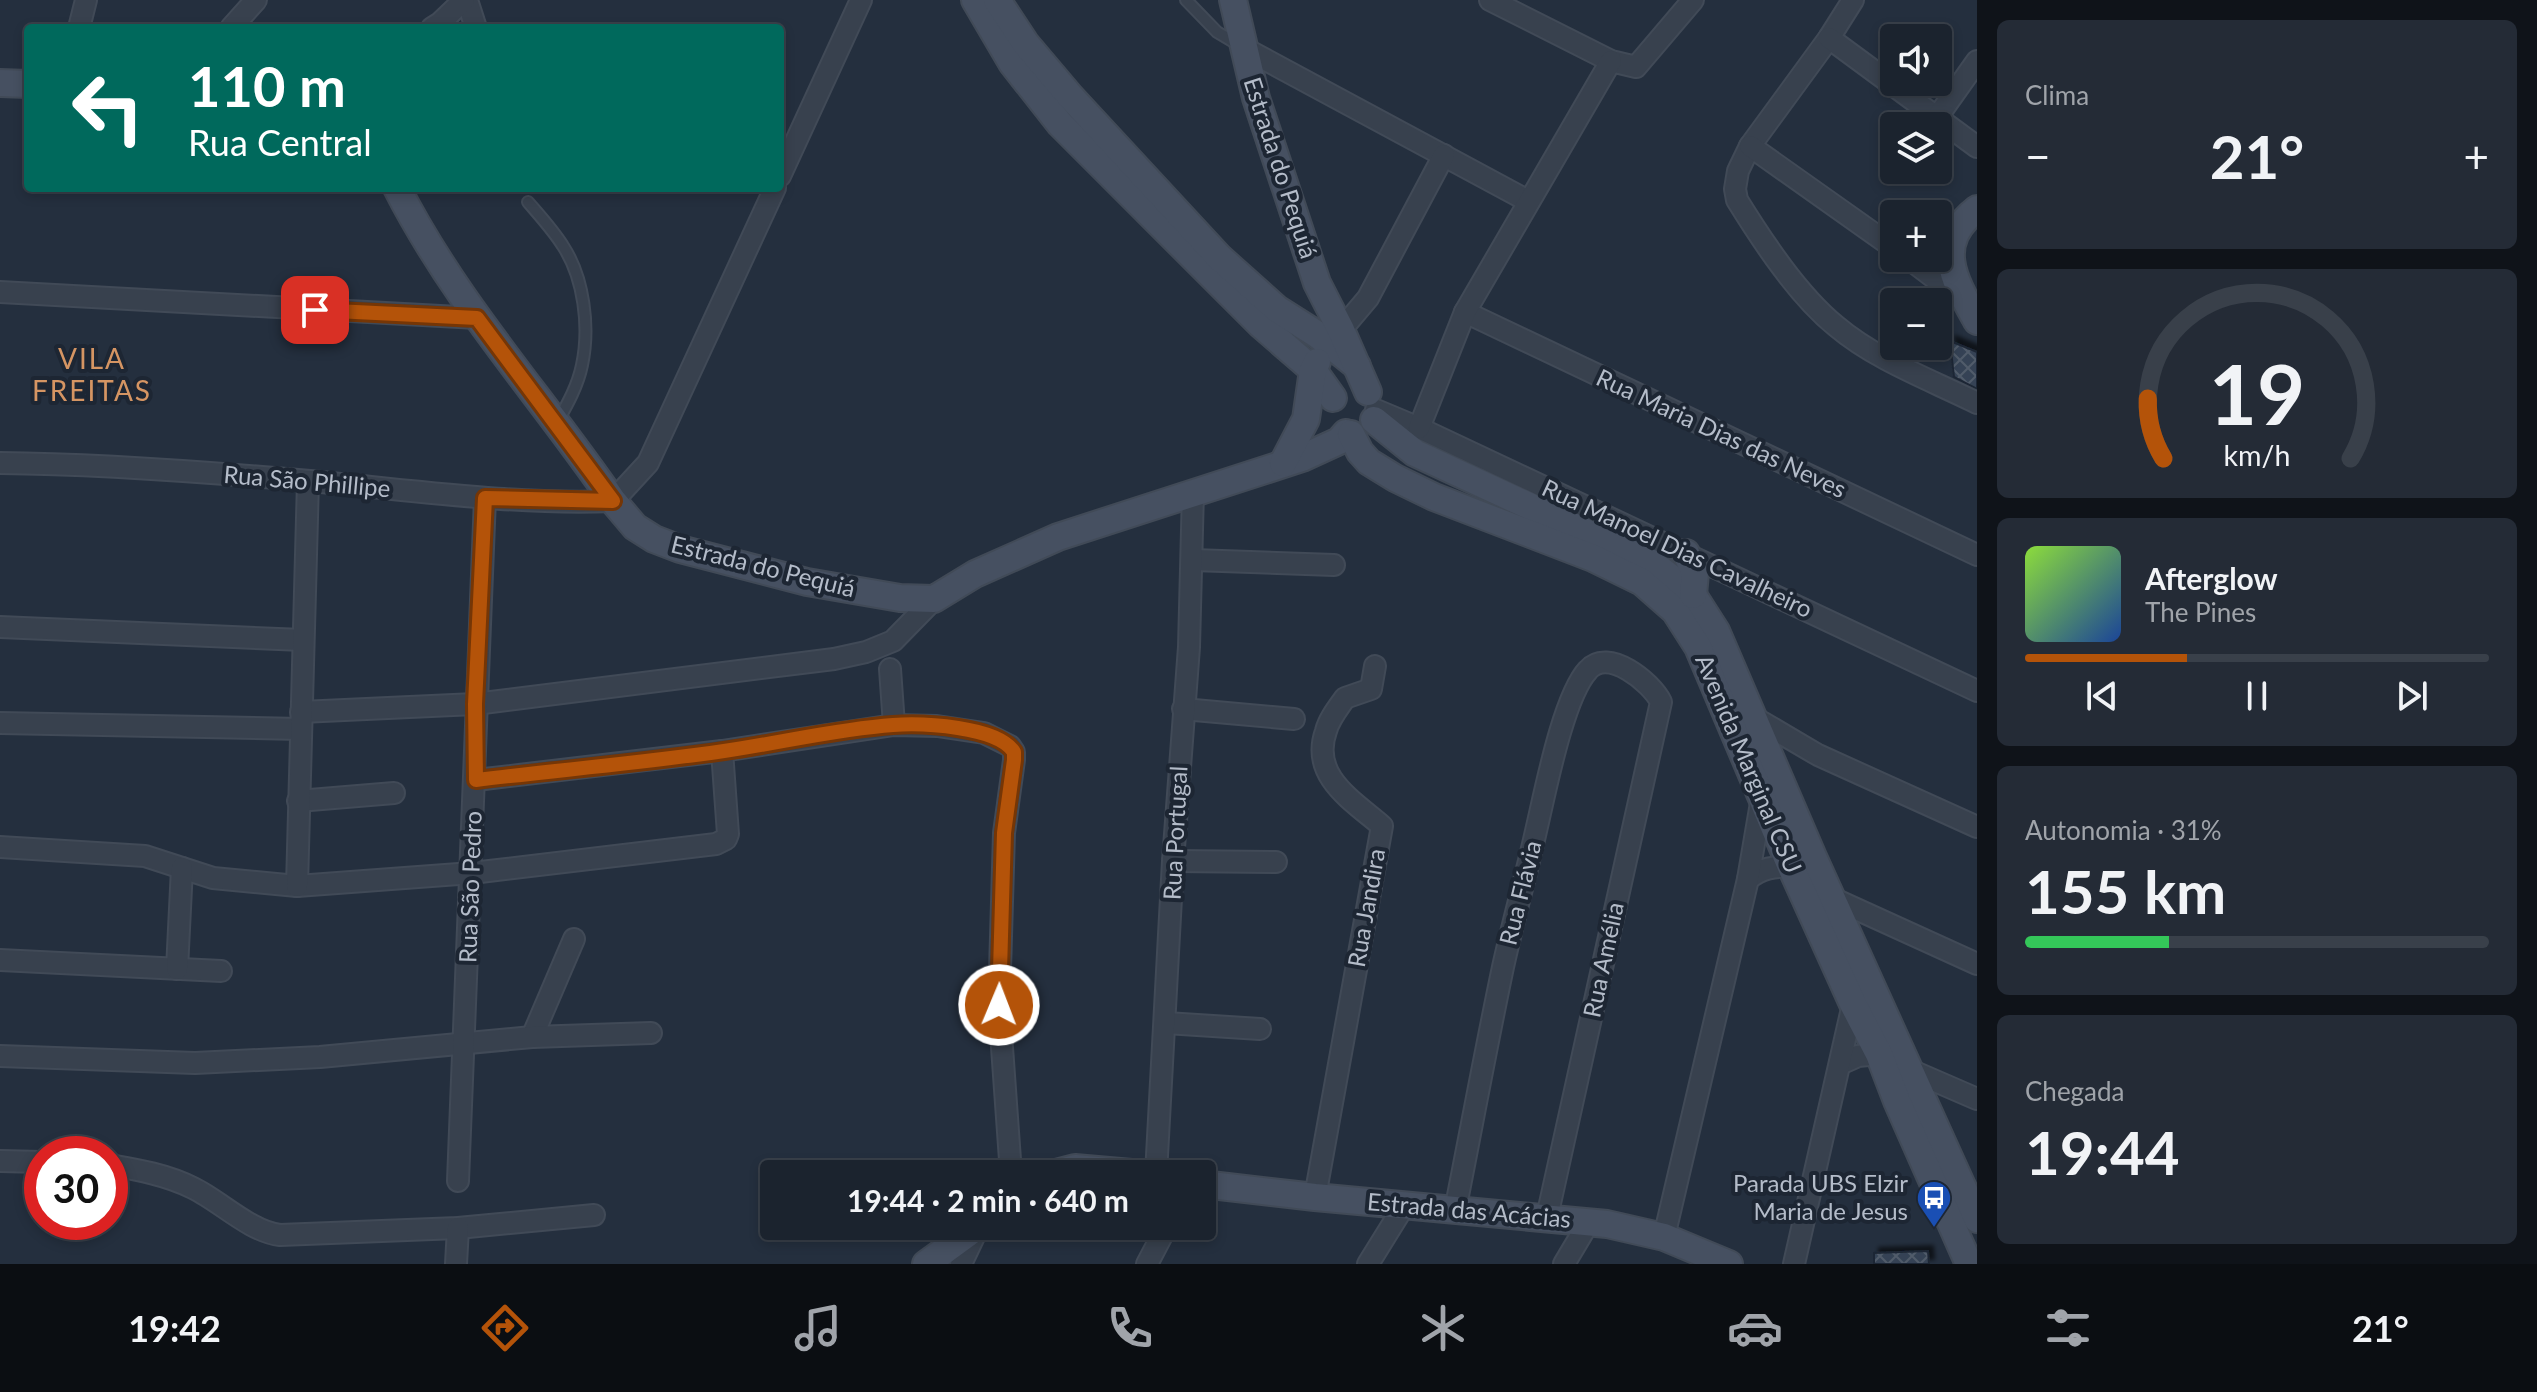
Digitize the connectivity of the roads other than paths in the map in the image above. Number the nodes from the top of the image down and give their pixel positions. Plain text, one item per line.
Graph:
1 (86, 0) edge
2 (256, 0) edge
3 (465, 0) edge
4 (861, 0) edge
5 (975, 0) edge
6 (997, 0) edge
7 (1186, 0) edge
8 (1233, 0) edge
9 (1490, 0) edge
10 (1693, 0) edge
11 (1853, 0) edge
12 (80, 24) edge
13 (235, 24) edge
14 (438, 24) edge
15 (474, 24) edge
16 (1829, 38) junction
17 (1242, 47) junction
18 (1611, 61) junction
19 (1977, 61) edge
20 (0, 83) edge
21 (24, 84) edge
22 (1932, 112) edge
23 (1941, 112) edge
24 (1952, 127) edge
25 (1750, 146) junction
26 (1977, 147) edge
27 (1444, 155) junction
28 (784, 167) edge
29 (399, 192) edge
30 (773, 192) edge
31 (1528, 201) junction
32 (528, 202) dead end
33 (1156, 204) junction
34 (1977, 209) edge
35 (1880, 238) edge
36 (1925, 272) edge
37 (1317, 283) junction
38 (0, 292) edge
39 (1277, 309) junction
40 (1972, 311) edge
41 (1465, 312) junction
42 (477, 318) junction
43 (1335, 337) junction
44 (1313, 370) junction
45 (1332, 400) junction
46 (1977, 403) edge
47 (1373, 408) junction
48 (1306, 419) junction
49 (557, 423) junction
50 (1419, 428) junction
51 (1349, 434) junction
52 (0, 463) edge
53 (1283, 463) junction
54 (308, 481) junction
55 (1193, 491) junction
56 (485, 498) junction
57 (613, 501) junction
58 (1686, 553) junction
59 (1977, 555) edge
60 (1193, 560) junction
61 (1334, 565) dead end
62 (1693, 595) junction
63 (934, 599) junction
64 (0, 627) edge
65 (303, 640) junction
66 (1375, 666) dead end
67 (890, 669) dead end
68 (1977, 691) edge
69 (1661, 702) joint
70 (475, 704) junction
71 (1183, 709) junction
72 (1755, 718) junction
73 (1294, 719) dead end
74 (301, 721) junction
75 (0, 723) edge
76 (894, 725) junction
77 (722, 751) junction
78 (1818, 755) junction
79 (1761, 763) junction
80 (476, 780) junction
81 (394, 793) dead end
82 (1762, 797) junction
83 (298, 801) junction
84 (1977, 827) edge
85 (0, 847) edge
86 (1173, 861) junction
87 (1276, 862) dead end
88 (1791, 867) junction
89 (182, 868) junction
90 (472, 873) junction
91 (1748, 879) junction
92 (297, 886) junction
93 (1832, 898) junction
94 (1837, 938) junction
95 (574, 939) dead end
96 (0, 960) edge
97 (1977, 964) edge
98 (177, 969) junction
99 (221, 971) dead end
100 (1853, 1004) junction
101 (1166, 1023) junction
102 (1260, 1029) dead end
103 (651, 1033) dead end
104 (532, 1037) junction
105 (465, 1044) junction
106 (1879, 1054) junction
107 (0, 1056) edge
108 (1840, 1064) junction
109 (1910, 1070) junction
110 (1977, 1099) edge
111 (1010, 1160) edge
112 (1157, 1160) edge
113 (0, 1161) edge
114 (24, 1162) edge
115 (128, 1168) edge
116 (458, 1181) dead end
117 (1216, 1186) edge
118 (1315, 1197) junction
119 (1404, 1206) junction
120 (1455, 1211) junction
121 (594, 1215) dead end
122 (1547, 1217) junction
123 (1977, 1219) edge
124 (1589, 1222) junction
125 (458, 1228) junction
126 (1664, 1237) junction
127 (959, 1240) edge
128 (972, 1240) edge
129 (1160, 1240) edge
130 (456, 1264) edge
131 (926, 1264) edge
132 (961, 1264) edge
133 (1147, 1264) edge
134 (1368, 1264) edge
135 (1564, 1264) edge
136 (1729, 1264) edge
137 (1794, 1264) edge
138 (1969, 1264) edge

1 - 12 street
2 - 13 street
3 - 14 street
3 - 15 street
4 - 28 street
5 - 33 main road
6 - 33 main road
7 - 17 lane
8 - 17 main road, Estrada do Pequiá
9 - 18 street
10 - 18 street
11 - 16 street
16 - 22 street
16 - 25 street
17 - 27 street
17 - 37 main road, Estrada do Pequiá
18 - 31 street
19 - 23 street
20 - 21 main road
24 - 26 street
25 - 35 street
25 - 46 street
27 - 31 street
27 - 43 street
29 - 42 main road, Estrada do Pequiá
30 - 57 street
31 - 41 street
32 - 49 lane
33 - 39 main road
33 - 44 main road
34 - 40 main road
36 - 40 street
37 - 39 main road
37 - 43 main road, Estrada do Pequiá
38 - 42 street
39 - 43 main road
41 - 50 street
41 - 59 street, Rua Maria Dias das Neves
42 - 49 main road, Estrada do Pequiá
43 - 44 main road
43 - 47 main road
44 - 45 main road
44 - 48 main road
45 - 47 main road
45 - 48 main road
45 - 51 main road
47 - 50 street, Rua Manoel Dias Cavalheiro
47 - 51 main road
47 - 62 main road, Avenida Marginal CSU
48 - 53 main road
49 - 57 main road, Estrada do Pequiá
50 - 58 street, Rua Manoel Dias Cavalheiro
51 - 53 main road
51 - 79 main road, Avenida Marginal CSU
52 - 54 street, Rua São Phillipe
53 - 55 main road
54 - 56 street, Rua São Phillipe
54 - 65 street
55 - 60 street, Rua Portugal
55 - 63 main road
56 - 57 street, Rua São Phillipe
56 - 70 street, Rua São Pedro
57 - 63 main road, Estrada do Pequiá
58 - 62 main road
58 - 68 street, Rua Manoel Dias Cavalheiro
60 - 61 street
60 - 71 street, Rua Portugal
62 - 72 main road, Avenida Marginal CSU
63 - 70 street
64 - 65 street
65 - 74 street
66 - 118 street, Rua Jandira
67 - 76 street
69 - 120 street, Rua Flávia
69 - 122 street, Rua Amélia
70 - 74 street
70 - 80 street, Rua São Pedro
71 - 73 street
71 - 86 street, Rua Portugal
72 - 78 street
72 - 79 main road, Avenida Marginal CSU
74 - 75 street
74 - 83 street
76 - 77 street
76 - 111 street
77 - 80 street
77 - 90 street
78 - 79 street
78 - 84 street
79 - 82 main road, Avenida Marginal CSU
79 - 93 main road, Avenida Marginal CSU
80 - 90 street, Rua São Pedro
81 - 83 street
82 - 88 main road, Avenida Marginal CSU
82 - 91 street
83 - 92 street
85 - 89 street
86 - 87 street
86 - 101 street, Rua Portugal
88 - 91 street
88 - 94 main road, Avenida Marginal CSU
89 - 92 street
89 - 98 street
90 - 92 street
90 - 105 street, Rua São Pedro
91 - 126 street
93 - 94 main road, Avenida Marginal CSU
93 - 97 street
94 - 100 main road, Avenida Marginal CSU
94 - 109 main road, Avenida Marginal CSU
95 - 104 street
96 - 98 street
98 - 99 street
100 - 106 main road, Avenida Marginal CSU
100 - 108 street
101 - 102 street
101 - 112 street, Rua Portugal
103 - 104 street
104 - 105 street
105 - 107 street
105 - 116 street, Rua São Pedro
106 - 108 street
106 - 109 street
106 - 138 main road, Avenida Marginal CSU
108 - 137 street
109 - 110 street
109 - 123 main road, Avenida Marginal CSU
113 - 114 street
115 - 125 street
117 - 118 main road, Estrada das Acácias
118 - 119 main road, Estrada das Acácias
119 - 120 main road, Estrada das Acácias
119 - 134 street
120 - 122 main road, Estrada das Acácias
121 - 125 street
122 - 124 main road, Estrada das Acácias
124 - 126 main road, Estrada das Acácias
124 - 135 street
125 - 130 street
126 - 136 main road, Estrada das Acácias
127 - 131 main road
128 - 132 street
129 - 133 street

